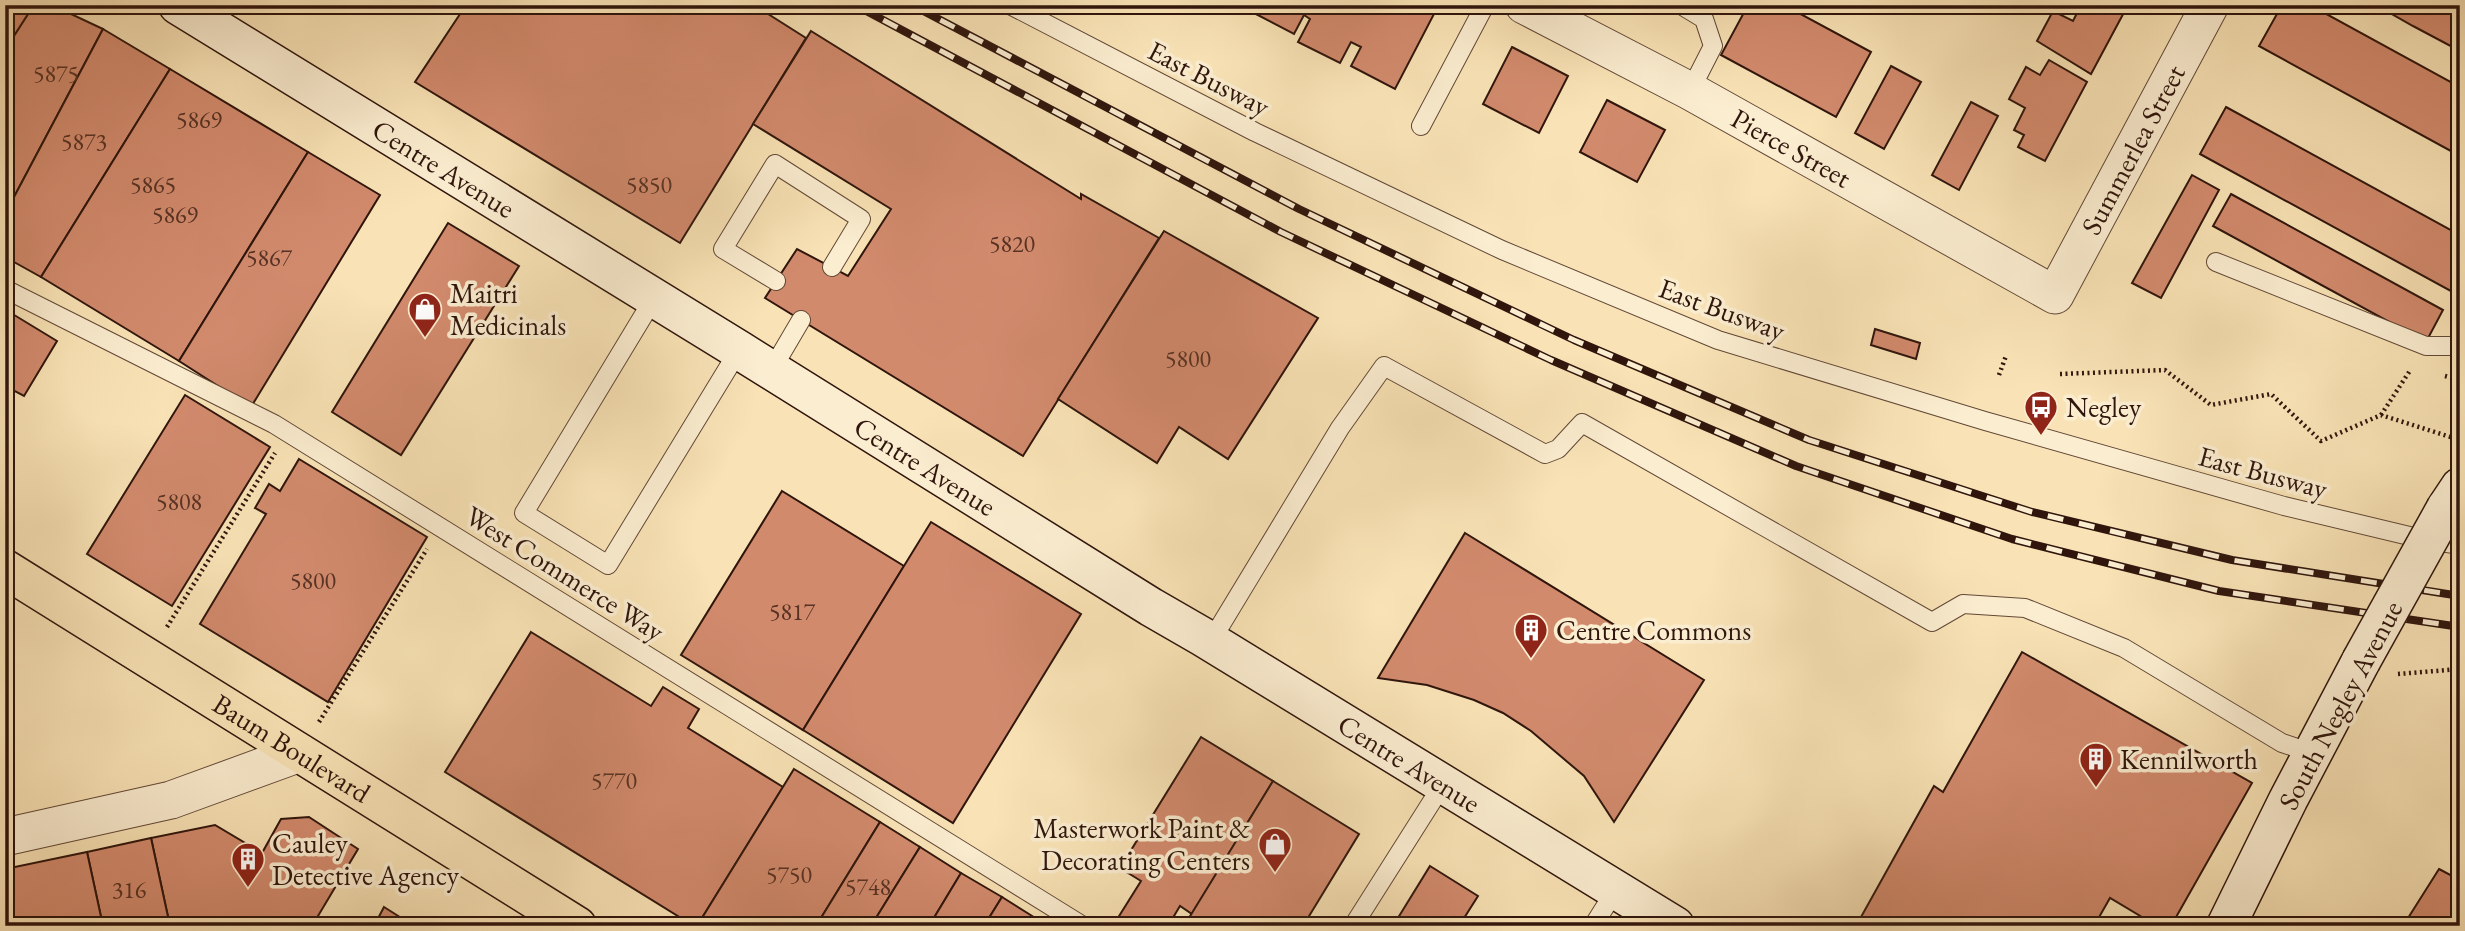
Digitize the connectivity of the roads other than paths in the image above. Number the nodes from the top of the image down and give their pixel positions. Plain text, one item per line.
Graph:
1 (178, 5) edge
2 (1010, 5) edge
3 (1485, 5) edge
4 (1524, 5) edge
5 (1681, 5) edge
6 (2210, 5) edge
7 (1690, 91) junction
8 (1421, 126) dead end
9 (2216, 262) dead end
10 (832, 267) dead end
11 (776, 281) dead end
12 (5, 289) edge
13 (2055, 295) joint
14 (654, 298) junction
15 (801, 320) dead end
16 (2460, 346) edge
17 (739, 350) junction
18 (771, 371) junction
19 (2453, 498) edge
20 (2460, 545) edge
21 (5, 569) edge
22 (1211, 641) junction
23 (300, 753) junction
24 (2312, 753) junction
25 (1443, 784) junction
26 (5, 837) edge
27 (1615, 891) junction
28 (572, 925) edge
29 (1083, 926) edge
30 (1353, 926) edge
31 (1593, 926) edge
32 (1675, 926) edge
33 (2226, 926) edge

1 - 14 main road, Centre Avenue
2 - 20 lane, East Busway
3 - 8 lane
4 - 7 street, Pierce Street
5 - 7 lane
6 - 13 street, Summerlea Street
7 - 13 street, Pierce Street
9 - 16 lane
10 - 11 lane
12 - 29 lane, West Commerce Way
14 - 17 main road, Centre Avenue
14 - 17 lane
15 - 18 lane
17 - 18 main road, Centre Avenue
18 - 22 main road, Centre Avenue
19 - 24 main road, South Negley Avenue, bridge
21 - 23 main road, Baum Boulevard
22 - 24 lane
22 - 25 main road, Centre Avenue
23 - 26 street
23 - 28 main road, Baum Boulevard
24 - 33 main road, South Negley Avenue
25 - 27 main road, Centre Avenue
25 - 30 lane
27 - 31 lane
27 - 32 main road, Centre Avenue

